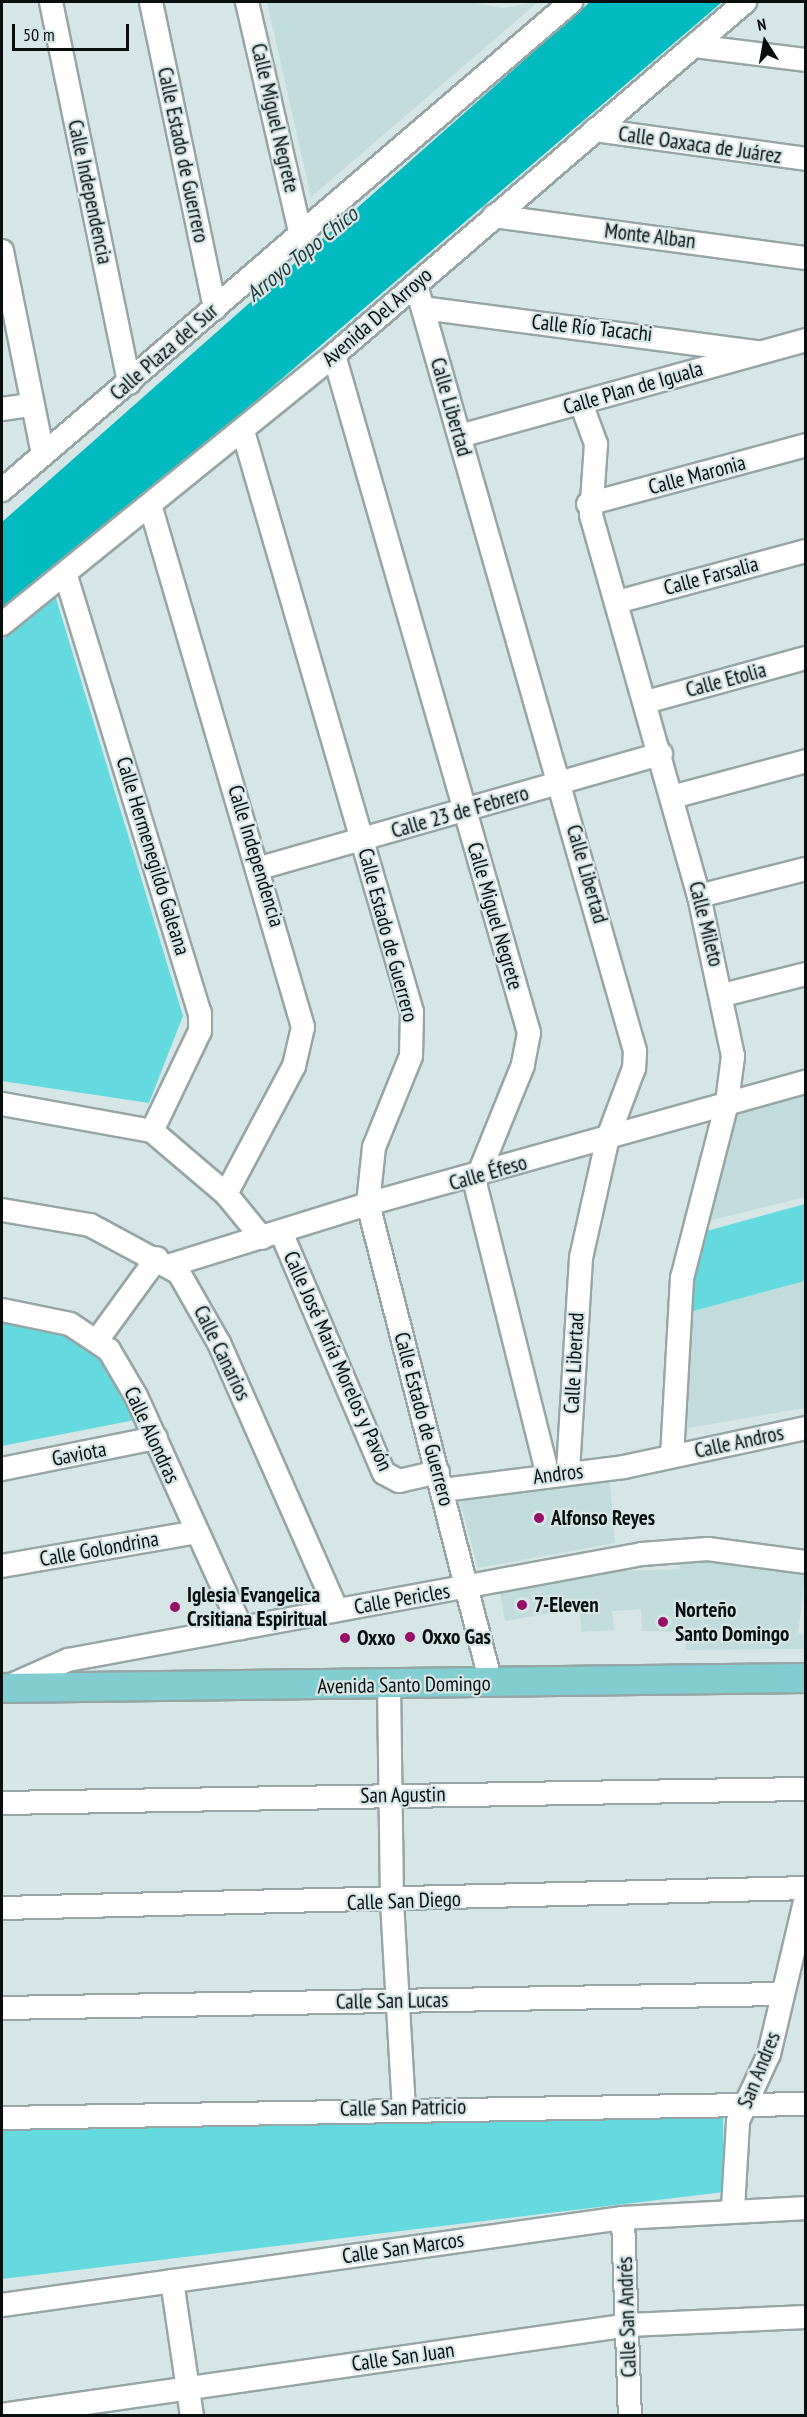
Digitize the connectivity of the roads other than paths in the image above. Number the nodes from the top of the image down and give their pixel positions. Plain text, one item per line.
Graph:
1 (51, 2) edge
2 (151, 2) edge
3 (247, 2) edge
4 (572, 2) edge
5 (745, 2) edge
6 (694, 46) junction
7 (806, 60) edge
8 (595, 130) junction
9 (806, 159) edge
10 (494, 216) junction
11 (301, 236) junction
12 (2, 250) edge
13 (806, 258) edge
14 (416, 285) junction
15 (215, 308) junction
16 (423, 308) junction
17 (806, 340) edge
18 (761, 353) junction
19 (333, 355) junction
20 (129, 382) junction
21 (581, 402) junction
22 (31, 405) junction
23 (2, 409) edge
24 (243, 431) junction
25 (460, 436) junction
26 (806, 445) edge
27 (43, 454) junction
28 (2, 490) edge
29 (588, 504) junction
30 (151, 508) junction
31 (806, 551) edge
32 (66, 576) junction
33 (617, 602) junction
34 (2, 624) edge
35 (806, 658) edge
36 (646, 702) junction
37 (661, 754) junction
38 (806, 761) edge
39 (561, 783) junction
40 (672, 797) junction
41 (464, 811) junction
42 (363, 840) junction
43 (260, 868) junction
44 (806, 869) edge
45 (699, 896) junction
46 (806, 974) edge
47 (723, 995) junction
48 (806, 1082) edge
49 (727, 1103) junction
50 (2, 1104) edge
51 (152, 1131) junction
52 (608, 1137) junction
53 (474, 1178) junction
54 (226, 1194) junction
55 (368, 1204) junction
56 (2, 1210) edge
57 (272, 1235) junction
58 (164, 1262) junction
59 (2, 1310) edge
60 (98, 1339) junction
61 (806, 1428) edge
62 (156, 1438) junction
63 (672, 1456) junction
64 (2, 1469) edge
65 (558, 1474) junction
66 (440, 1481) junction
67 (196, 1532) junction
68 (806, 1562) edge
69 (2, 1566) edge
70 (466, 1588) junction
71 (337, 1611) junction
72 (241, 1628) junction
73 (806, 1678) edge
74 (491, 1684) junction
75 (389, 1685) junction
76 (3, 1688) edge
77 (806, 1789) edge
78 (392, 1794) junction
79 (2, 1803) edge
80 (806, 1888) edge
81 (806, 1898) edge
82 (392, 1902) junction
83 (2, 1908) edge
84 (783, 1994) junction
85 (398, 2001) junction
86 (2, 2008) edge
87 (746, 2102) junction
88 (806, 2104) edge
89 (404, 2108) junction
90 (2, 2118) edge
91 (806, 2208) edge
92 (734, 2209) junction
93 (623, 2218) junction
94 (172, 2281) junction
95 (2, 2305) edge
96 (806, 2317) edge
97 (629, 2325) junction
98 (188, 2388) junction
99 (2, 2415) edge
100 (192, 2415) edge
101 (630, 2415) edge

1 - 20 street, Calle Independencia
2 - 15 street, Calle Estado de Guerrero
3 - 11 street, Calle Miguel Negrete
4 - 11 street, Calle Plaza del Sur
5 - 6 street, Avenida Del Arroyo
6 - 7 street
6 - 8 street, Avenida Del Arroyo
8 - 9 street, Calle Oaxaca de Juárez
8 - 10 street, Avenida Del Arroyo
10 - 13 street, Monte Alban
10 - 14 street, Avenida Del Arroyo
11 - 15 street, Calle Plaza del Sur
12 - 22 street
14 - 16 street, Calle Libertad
14 - 19 street, Avenida Del Arroyo
15 - 20 street, Calle Plaza del Sur
16 - 18 street, Calle Río Tacachi
16 - 25 street, Calle Libertad
17 - 18 street, Calle Plan de Iguala
18 - 21 street, Calle Plan de Iguala
19 - 24 street, Avenida Del Arroyo
19 - 41 street, Calle Miguel Negrete
20 - 27 street, Calle Plaza del Sur
21 - 25 street, Calle Plan de Iguala
21 - 29 street, Calle Mileto
22 - 23 street
22 - 27 street
24 - 30 street, Avenida Del Arroyo
24 - 42 street, Calle Estado de Guerrero
25 - 39 street, Calle Libertad
26 - 29 street, Calle Maronia
27 - 28 street, Calle Plaza del Sur
29 - 33 street, Calle Mileto
30 - 32 street, Avenida Del Arroyo
30 - 43 street, Calle Independencia
31 - 33 street, Calle Farsalia
32 - 34 street, Avenida Del Arroyo
32 - 51 street, Calle Hermenegildo Galeana
33 - 36 street, Calle Mileto
35 - 36 street, Calle Etolia
36 - 37 street, Calle Mileto
37 - 39 street, Calle 23 de Febrero
37 - 40 street, Calle Mileto
38 - 40 street
39 - 41 street, Calle 23 de Febrero
39 - 52 street, Calle Libertad
40 - 45 street, Calle Mileto
41 - 42 street, Calle 23 de Febrero
41 - 53 street, Calle Miguel Negrete
42 - 43 street, Calle 23 de Febrero
42 - 55 street, Calle Estado de Guerrero
43 - 54 street, Calle Independencia
44 - 45 street
45 - 47 street, Calle Mileto
46 - 47 street
47 - 49 street, Calle Mileto
48 - 49 street, Calle Éfeso
49 - 52 street, Calle Éfeso
49 - 63 street, Calle Mileto
50 - 51 street
51 - 54 street, Calle José María Morelos y Pavón
52 - 53 street, Calle Éfeso
52 - 65 street, Calle Libertad
53 - 55 street, Calle Éfeso
53 - 65 street
54 - 57 street, Calle José María Morelos y Pavón
55 - 57 street, Calle Éfeso
55 - 66 street, Calle Estado de Guerrero
56 - 58 street
57 - 58 street, Calle Éfeso
57 - 66 street, Calle José María Morelos y Pavón
58 - 60 street
58 - 71 street, Calle Canarios
59 - 60 street, Calle Alondras
60 - 62 street, Calle Alondras
61 - 63 street, Calle Andros
62 - 64 street, Gaviota
62 - 67 street, Calle Alondras
63 - 65 street, Andros
65 - 66 street, Andros
66 - 70 street, Calle Estado de Guerrero
67 - 69 street, Calle Golondrina
67 - 72 street, Calle Alondras
68 - 70 street, Calle Pericles
70 - 71 street, Calle Pericles
70 - 74 street, Calle Estado de Guerrero
71 - 72 street, Calle Pericles
72 - 76 street, Calle Pericles
73 - 74 main road, Avenida Santo Domingo
74 - 75 main road, Avenida Santo Domingo
75 - 76 main road, Avenida Santo Domingo
75 - 78 street
77 - 78 street, San Agustin
78 - 79 street, San Agustin
78 - 82 street
80 - 82 street, Calle San Diego
81 - 84 street, San Andres
82 - 83 street, Calle San Diego
82 - 85 street
84 - 85 street, Calle San Lucas
84 - 87 street, San Andres
85 - 86 street, Calle San Lucas
85 - 89 street
87 - 88 street, Calle San Patricio
87 - 89 street, Calle San Patricio
87 - 92 street, San Andres
89 - 90 street, Calle San Patricio
91 - 92 street, Calle San Marcos
92 - 93 street, Calle San Marcos
93 - 94 street, Calle San Marcos
93 - 97 street, Calle San Andrés
94 - 95 street, Calle San Marcos
94 - 98 street
96 - 97 street, Calle San Juan
97 - 98 street, Calle San Juan
97 - 101 street, Calle San Andrés
98 - 99 street, Calle San Juan
98 - 100 street

